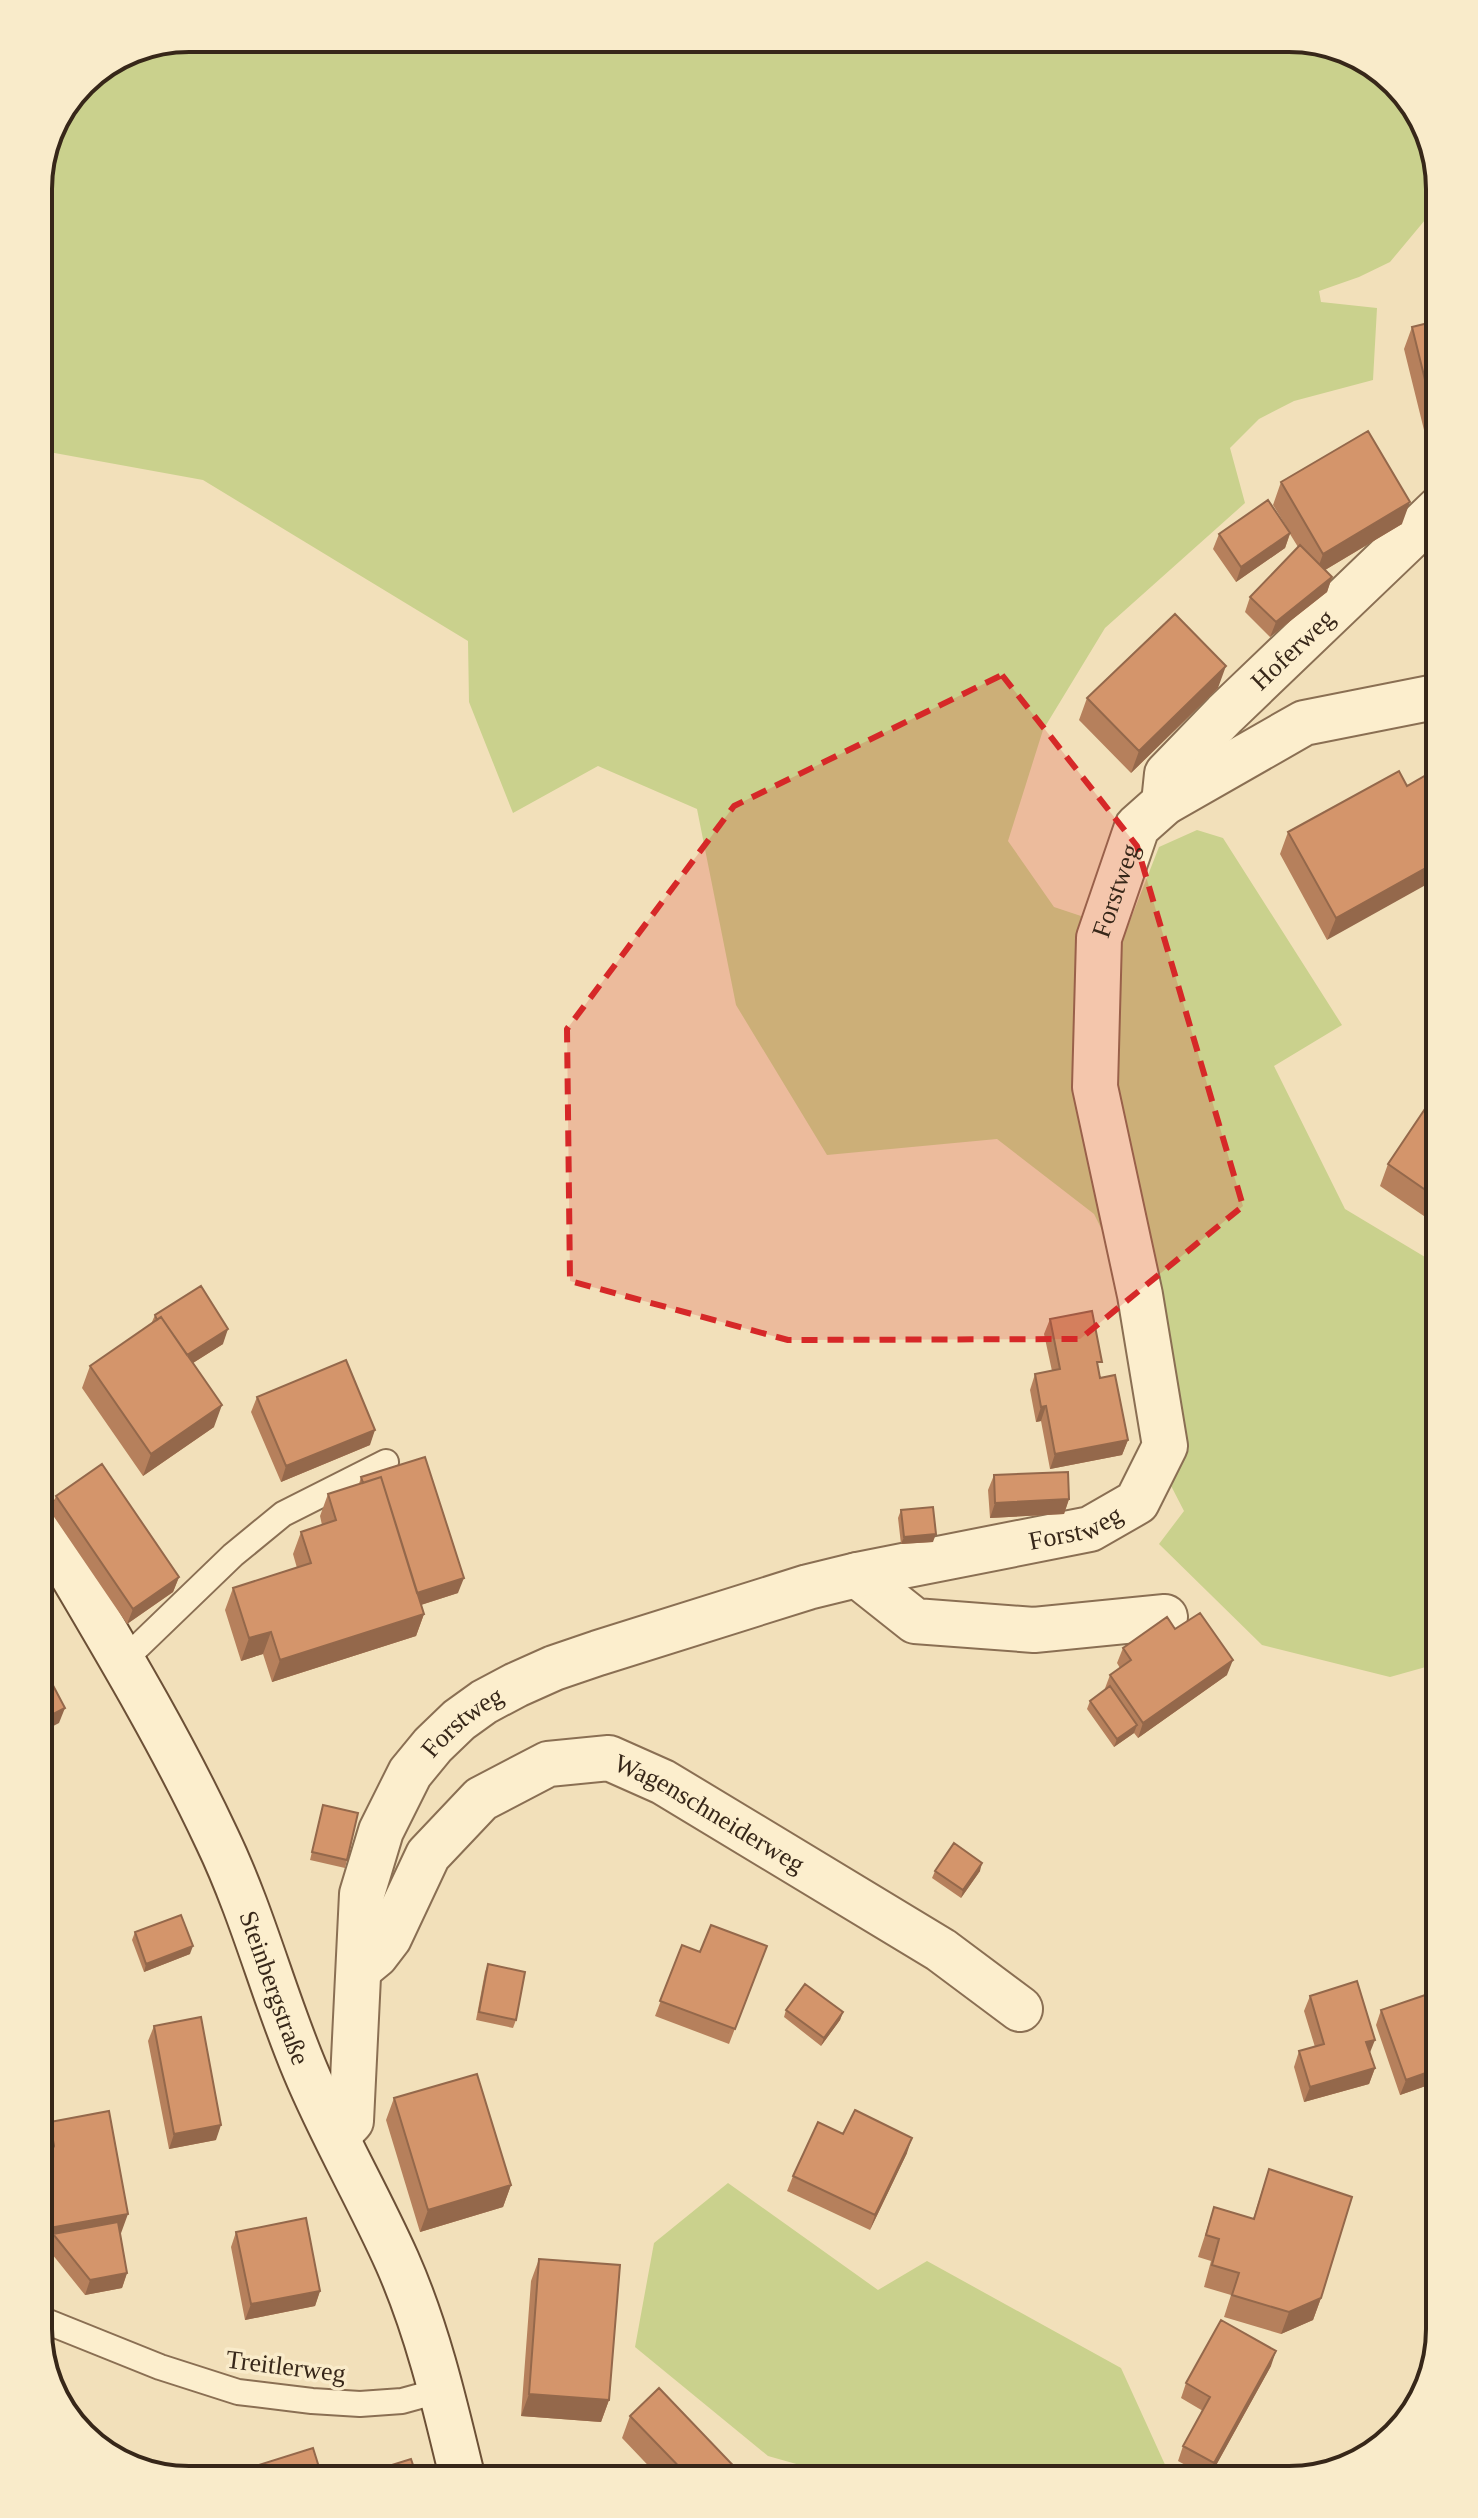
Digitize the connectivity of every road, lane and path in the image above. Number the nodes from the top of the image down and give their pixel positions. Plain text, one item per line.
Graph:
1 (1426, 521) edge
2 (1426, 699) edge
3 (1164, 803) junction
4 (386, 1462) dead end
5 (52, 1541) edge
6 (857, 1575) junction
7 (1165, 1617) edge
8 (123, 1661) junction
9 (359, 1969) junction
10 (1020, 2009) dead end
11 (337, 2136) junction
12 (52, 2324) edge
13 (442, 2390) junction
14 (460, 2466) edge

1 - 3 street, Hoferweg
2 - 3 street, Forstweg
3 - 6 street, Forstweg
4 - 8 lane
5 - 8 street, Steinbergstraße
6 - 7 street
6 - 9 street, Forstweg
8 - 11 street, Steinbergstraße
9 - 10 street, Wagenschneiderweg
9 - 11 street, Forstweg
11 - 13 street, Steinbergstraße
12 - 13 lane, Treitlerweg
13 - 14 street, Steinbergstraße

